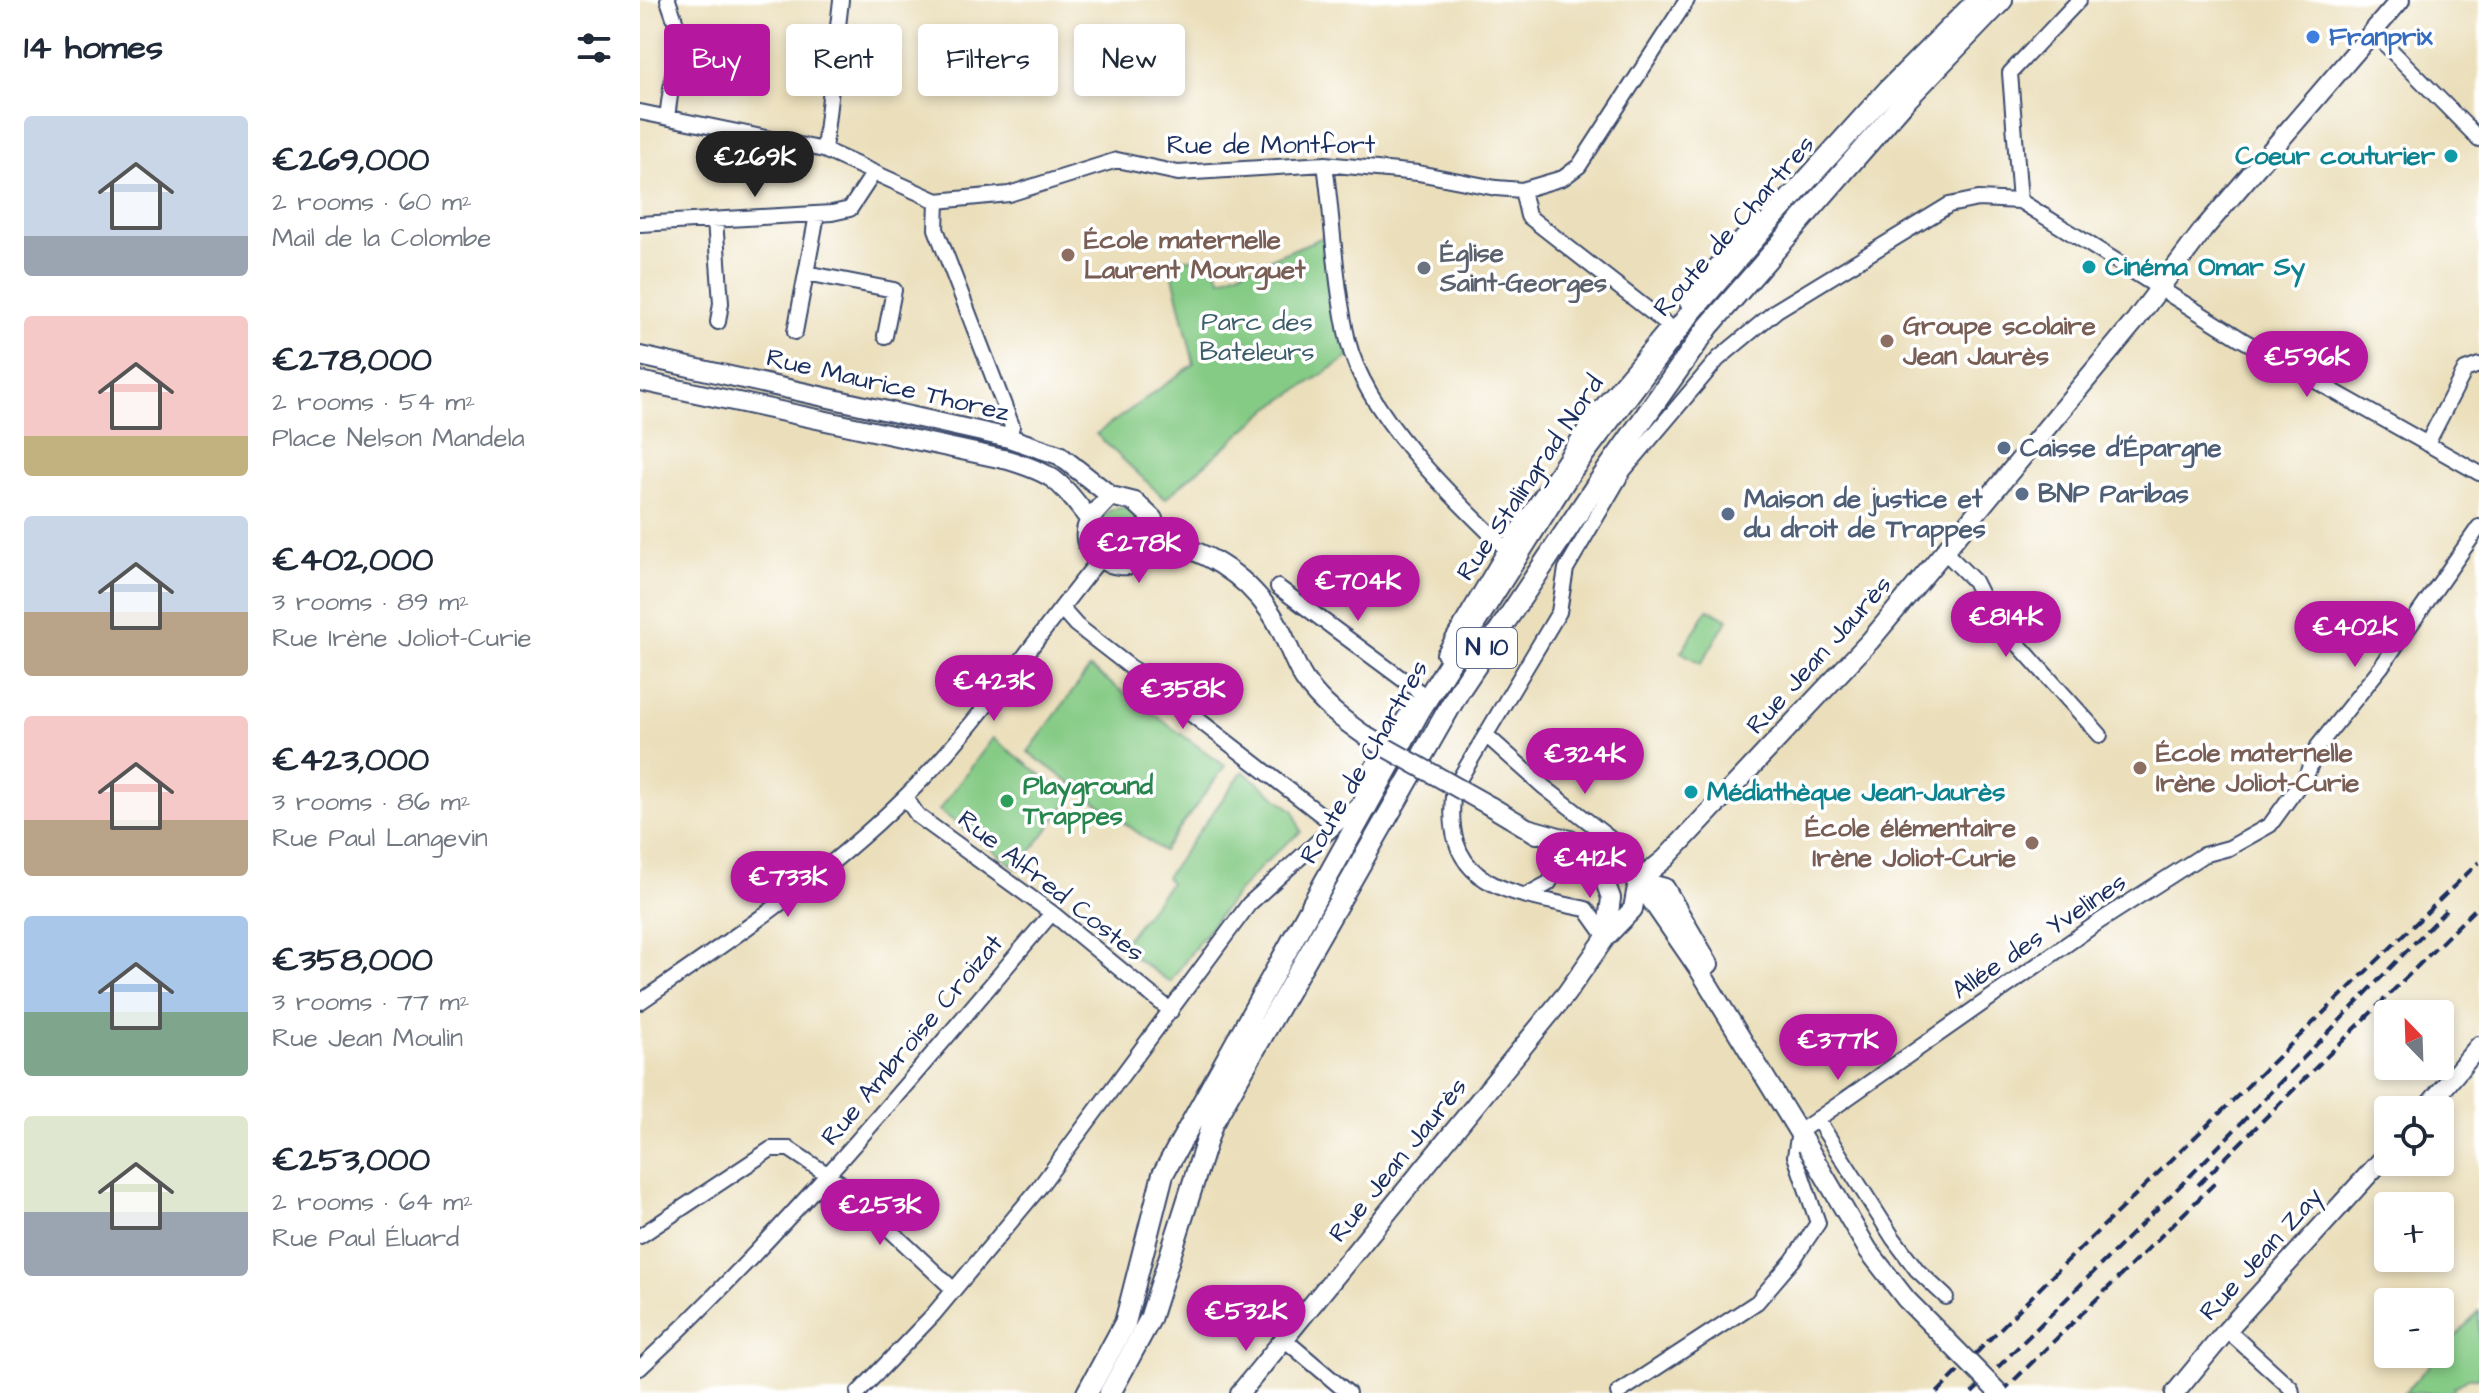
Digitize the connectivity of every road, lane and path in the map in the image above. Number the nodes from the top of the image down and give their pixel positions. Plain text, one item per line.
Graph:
1 (668, 0) edge
2 (841, 0) edge
3 (1687, 0) edge
4 (1970, 0) edge
5 (1978, 0) edge
6 (2002, 0) edge
7 (2079, 0) edge
8 (2400, 0) edge
9 (2373, 32) junction
10 (640, 112) edge
11 (667, 117) junction
12 (2479, 139) edge
13 (824, 150) junction
14 (1325, 164) junction
15 (873, 174) junction
16 (1522, 190) junction
17 (937, 201) junction
18 (2020, 201) junction
19 (817, 215) junction
20 (715, 220) junction
21 (640, 224) edge
22 (806, 273) junction
23 (2158, 288) junction
24 (718, 322) dead end
25 (1669, 326) junction
26 (795, 332) dead end
27 (885, 336) dead end
28 (640, 356) edge
29 (2479, 365) edge
30 (640, 381) edge
31 (1009, 438) junction
32 (2427, 444) junction
33 (2479, 473) edge
34 (1111, 496) junction
35 (1090, 520) junction
36 (2479, 527) edge
37 (1155, 542) junction
38 (1506, 549) junction
39 (1945, 552) junction
40 (1100, 559) junction
41 (1278, 587) dead end
42 (1061, 608) junction
43 (1421, 693) junction
44 (1486, 735) junction
45 (2100, 735) dead end
46 (905, 797) junction
47 (1333, 824) junction
48 (1527, 828) junction
49 (1547, 840) junction
50 (1597, 860) junction
51 (1638, 881) junction
52 (1527, 895) junction
53 (1052, 913) junction
54 (1606, 937) junction
55 (640, 1002) edge
56 (1171, 1011) junction
57 (2479, 1046) edge
58 (2437, 1096) edge
59 (1817, 1119) junction
60 (1803, 1139) junction
61 (2374, 1168) edge
62 (828, 1176) junction
63 (640, 1236) edge
64 (954, 1290) junction
65 (1946, 1297) dead end
66 (2227, 1330) junction
67 (1284, 1339) junction
68 (640, 1368) edge
69 (1097, 1389) edge
70 (858, 1393) edge
71 (1074, 1393) edge
72 (1240, 1393) edge
73 (1348, 1393) edge
74 (1618, 1393) edge
75 (1999, 1393) edge
76 (2175, 1393) edge
77 (2292, 1393) edge

1 - 11 street
2 - 13 street
3 - 16 street
4 - 25 street, Rue Stalingrad Nord
5 - 69 main road, Route de Chartres / N 10
6 - 69 main road, Route de Chartres / N 10
7 - 18 street
8 - 9 main road, Rue Jean Jaurès
9 - 12 street
9 - 23 main road, Rue Jean Jaurès
10 - 11 street, Rue de Montfort
11 - 13 street, Rue de Montfort
13 - 15 street, Rue de Montfort
14 - 16 street, Rue de Montfort
14 - 17 street, Rue de Montfort
14 - 38 street
15 - 17 street, Rue de Montfort
15 - 19 street
16 - 25 street
17 - 31 street
18 - 23 street
18 - 44 street
19 - 20 street
19 - 22 street
20 - 21 street
20 - 24 street
22 - 26 street
22 - 27 street
23 - 32 street
23 - 39 main road, Rue Jean Jaurès
25 - 38 street, Rue Stalingrad Nord
28 - 31 main road, Rue Maurice Thorez
29 - 32 street
30 - 35 main road, Rue Maurice Thorez
31 - 34 main road, Rue Maurice Thorez
32 - 33 street
34 - 35 main road
34 - 37 main road
35 - 40 main road
36 - 59 street, Allée des Yvelines
37 - 40 main road
37 - 48 main road, bridge
38 - 43 street, Rue Stalingrad Nord
39 - 45 street
39 - 51 main road, Rue Jean Jaurès
40 - 42 street
41 - 43 street
42 - 46 street
42 - 47 street
43 - 47 street, Rue Stalingrad Nord
44 - 51 street
44 - 52 street
46 - 53 street, Rue Alfred Costes
46 - 55 street
47 - 56 street, Rue Stalingrad Nord
48 - 49 main road
48 - 51 main road
49 - 50 main road
49 - 52 street
50 - 51 main road
50 - 54 main road, Rue Jean Jaurès
51 - 54 main road, Rue Jean Jaurès
51 - 60 main road
52 - 54 street
53 - 56 street, Rue Alfred Costes
53 - 62 street, Rue Ambroise Croizat
54 - 67 main road, Rue Jean Jaurès
56 - 64 street, Rue Stalingrad Nord
57 - 58 main road
59 - 60 street, Allée des Yvelines
59 - 65 street
60 - 74 street
60 - 75 main road, bridge
61 - 66 main road, Rue Jean Zay
62 - 63 street
62 - 64 street
62 - 68 street, Rue Ambroise Croizat
64 - 70 street, Rue Stalingrad Nord
66 - 76 main road, Rue Jean Zay
66 - 77 street
67 - 72 main road, Rue Jean Jaurès
67 - 73 street
69 - 71 main road

